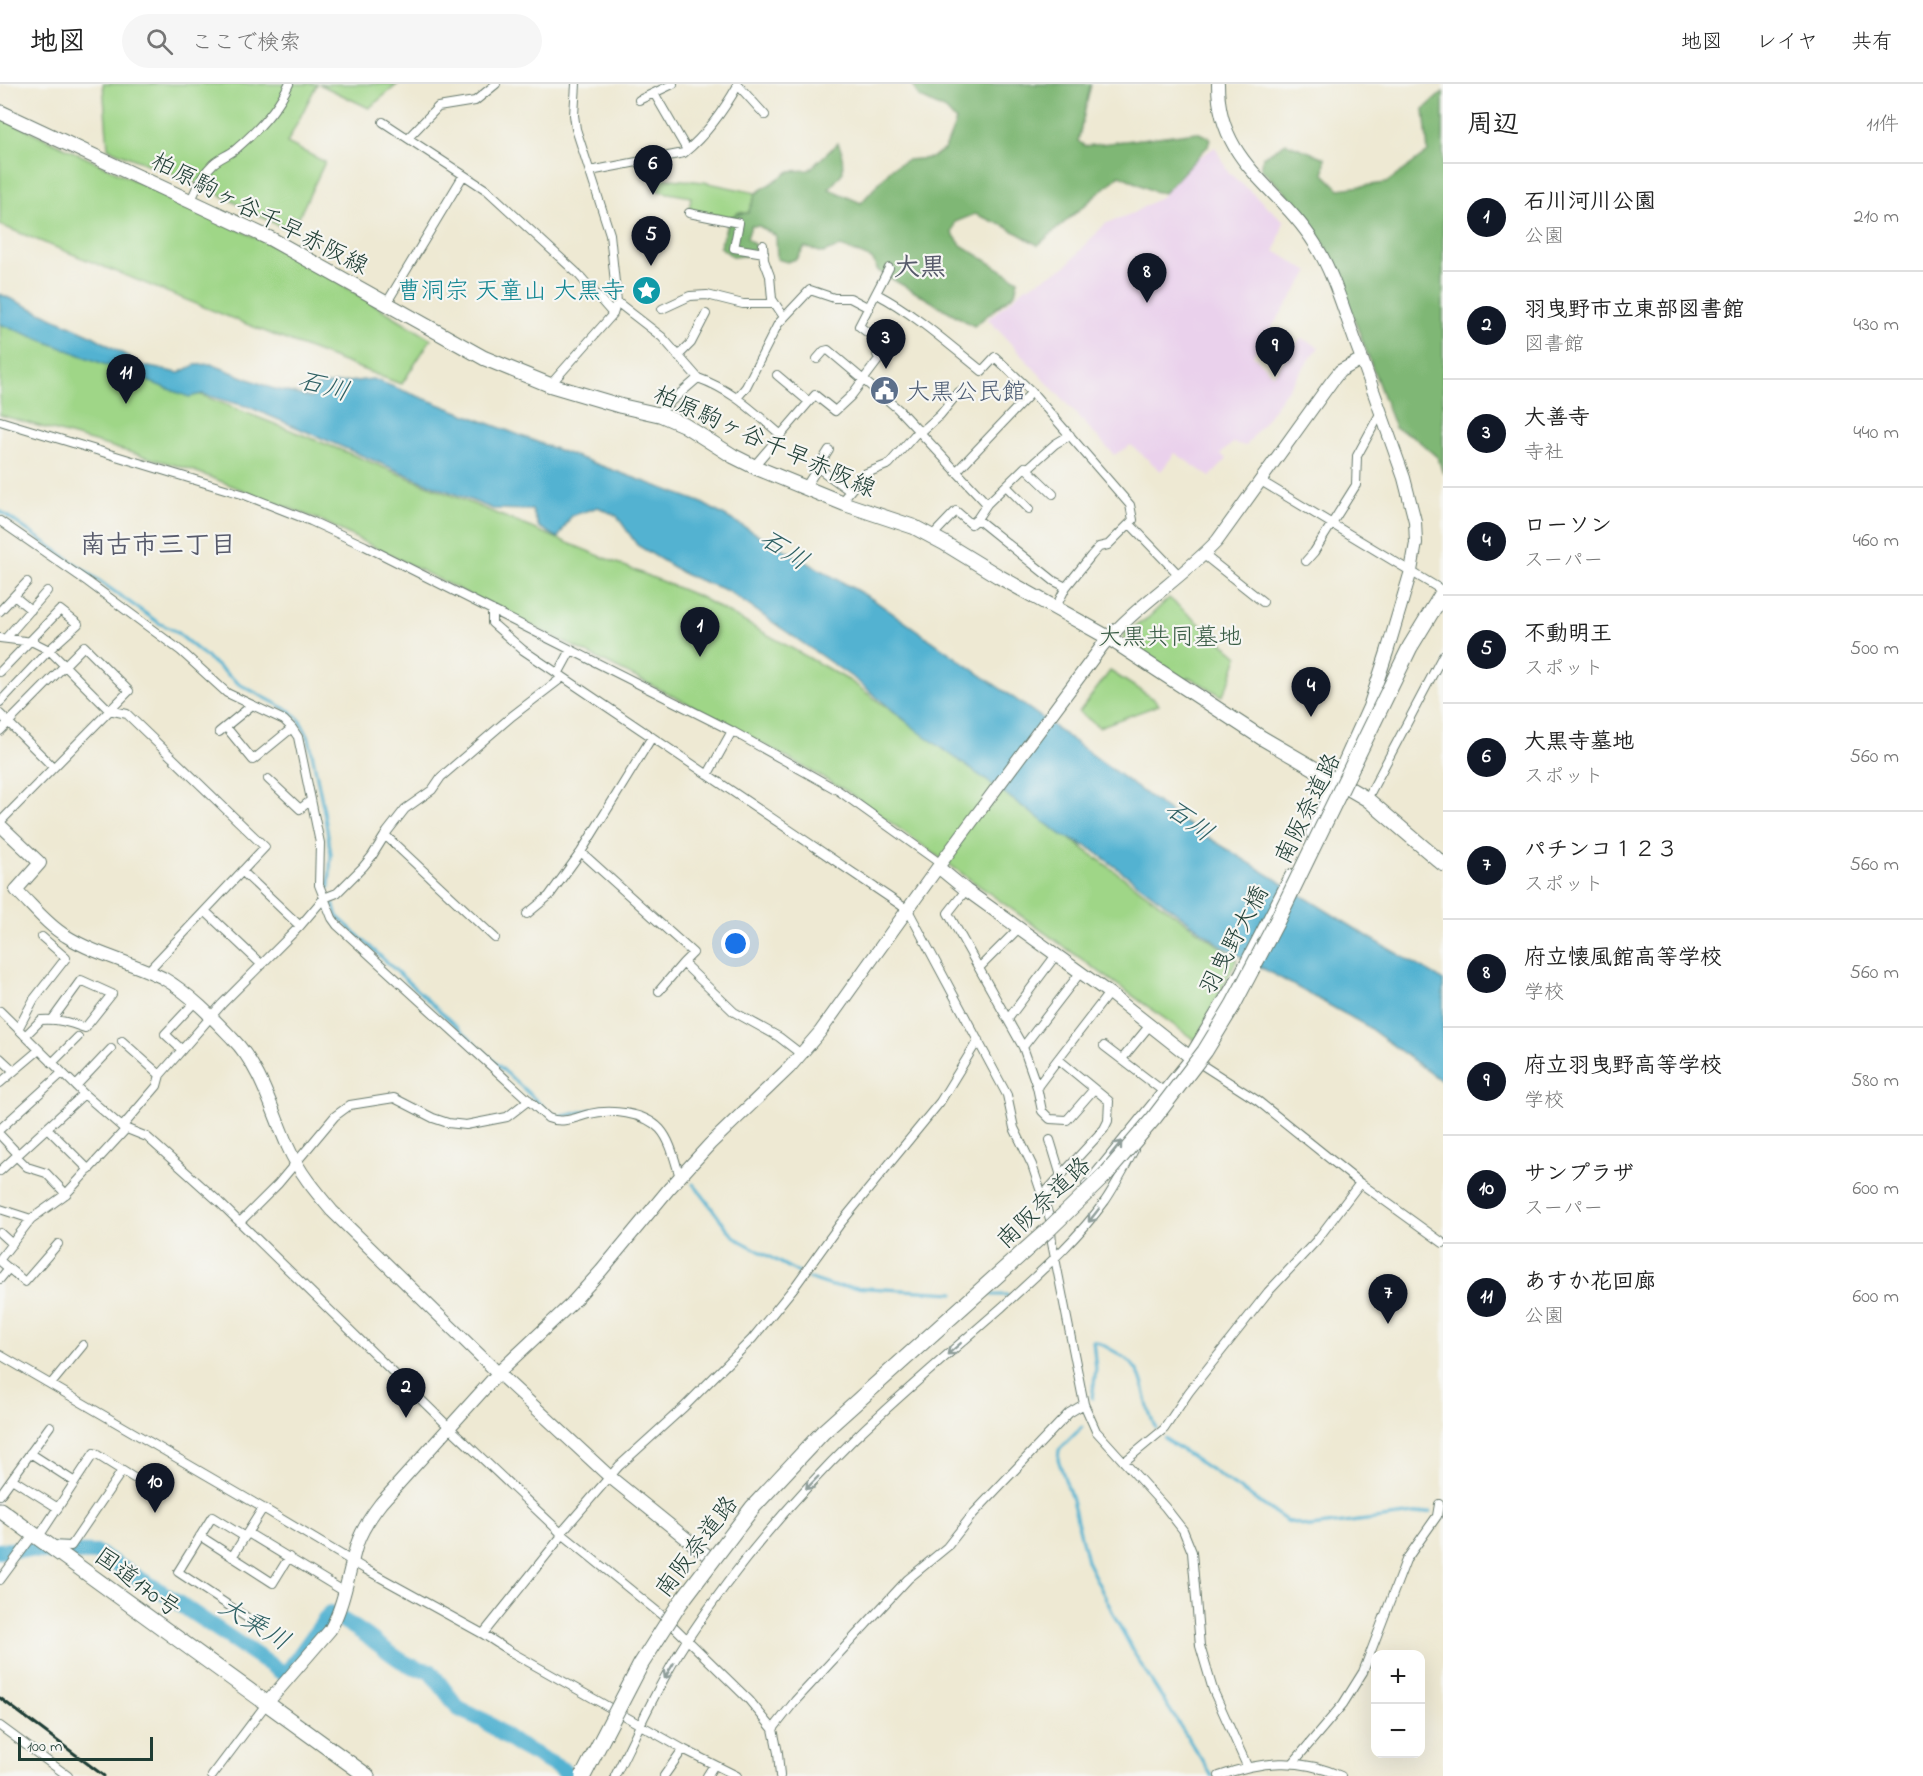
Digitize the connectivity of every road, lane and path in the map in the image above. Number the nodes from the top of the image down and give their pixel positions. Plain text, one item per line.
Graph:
1 (289, 84) edge
2 (496, 84) edge
3 (576, 84) edge
4 (674, 84) edge
5 (738, 84) edge
6 (1218, 84) edge
7 (654, 93) junction
8 (639, 100) dead end
9 (0, 112) edge
10 (765, 115) dead end
11 (383, 122) dead end
12 (408, 138) junction
13 (687, 150) junction
14 (590, 171) junction
15 (463, 176) junction
16 (191, 200) junction
17 (689, 213) dead end
18 (889, 268) dead end
19 (877, 294) junction
20 (617, 302) junction
21 (386, 304) junction
22 (775, 304) junction
23 (869, 308) junction
24 (662, 309) dead end
25 (613, 314) junction
26 (706, 314) dead end
27 (784, 317) junction
28 (888, 332) dead end
29 (880, 342) junction
30 (678, 356) junction
31 (817, 359) dead end
32 (1362, 359) junction
33 (777, 375) dead end
34 (698, 378) junction
35 (864, 380) junction
36 (550, 385) junction
37 (959, 392) dead end
38 (1032, 392) junction
39 (738, 398) junction
40 (809, 402) junction
41 (1381, 412) junction
42 (661, 415) junction
43 (0, 421) edge
44 (920, 431) junction
45 (780, 434) junction
46 (1070, 435) junction
47 (829, 450) dead end
48 (754, 466) junction
49 (818, 468) junction
50 (1027, 469) junction
51 (956, 472) junction
52 (1261, 480) junction
53 (1006, 486) junction
54 (805, 488) junction
55 (850, 491) junction
56 (1053, 494) dead end
57 (841, 502) junction
58 (987, 504) junction
59 (1029, 509) dead end
60 (977, 519) junction
61 (0, 521) edge
62 (1130, 524) junction
63 (1333, 524) junction
64 (932, 536) junction
65 (1204, 555) junction
66 (1306, 561) dead end
67 (1411, 571) junction
68 (1180, 576) junction
69 (27, 582) dead end
70 (1066, 587) junction
71 (47, 591) dead end
72 (14, 596) junction
73 (1442, 596) edge
74 (1263, 603) dead end
75 (1054, 609) junction
76 (31, 610) junction
77 (492, 610) junction
78 (0, 611) edge
79 (3, 638) edge
80 (30, 641) junction
81 (1105, 642) junction
82 (48, 650) junction
83 (572, 650) junction
84 (1443, 655) edge
85 (64, 665) junction
86 (0, 672) edge
87 (560, 676) junction
88 (0, 702) edge
89 (251, 706) junction
90 (109, 710) junction
91 (0, 714) edge
92 (9, 722) junction
93 (292, 728) junction
94 (0, 731) edge
95 (732, 731) junction
96 (652, 737) junction
97 (53, 767) junction
98 (708, 774) junction
99 (268, 779) dead end
100 (1333, 787) junction
101 (311, 800) junction
102 (1366, 800) junction
103 (0, 824) edge
104 (385, 835) junction
105 (581, 852) junction
106 (942, 863) junction
107 (1443, 864) edge
108 (242, 871) junction
109 (966, 890) junction
110 (324, 898) junction
111 (908, 910) junction
112 (205, 911) junction
113 (527, 914) dead end
114 (300, 926) junction
115 (1018, 928) junction
116 (42, 937) dead end
117 (495, 938) dead end
118 (1056, 955) junction
119 (683, 963) junction
120 (262, 964) junction
121 (980, 967) junction
122 (148, 971) junction
123 (1080, 973) junction
124 (659, 991) dead end
125 (1109, 993) junction
126 (195, 1002) junction
127 (2, 1016) edge
128 (211, 1017) junction
129 (1008, 1019) junction
130 (52, 1020) junction
131 (1150, 1025) junction
132 (22, 1033) junction
133 (78, 1037) dead end
134 (978, 1040) junction
135 (122, 1041) dead end
136 (1104, 1046) dead end
137 (1023, 1047) junction
138 (111, 1049) dead end
139 (39, 1050) junction
140 (182, 1050) junction
141 (801, 1054) junction
142 (1190, 1057) junction
143 (0, 1058) edge
144 (1058, 1059) junction
145 (1122, 1059) junction
146 (52, 1063) junction
147 (14, 1071) junction
148 (62, 1073) junction
149 (160, 1075) junction
150 (0, 1083) edge
151 (76, 1086) junction
152 (1037, 1087) junction
153 (1094, 1089) junction
154 (1163, 1091) junction
155 (84, 1094) junction
156 (529, 1100) junction
157 (47, 1128) junction
158 (124, 1128) junction
159 (0, 1129) edge
160 (0, 1135) edge
161 (1050, 1140) dead end
162 (17, 1155) junction
163 (296, 1163) junction
164 (89, 1170) junction
165 (0, 1171) edge
166 (1060, 1176) junction
167 (680, 1177) junction
168 (1360, 1183) junction
169 (66, 1194) junction
170 (1043, 1195) junction
171 (0, 1209) edge
172 (31, 1219) junction
173 (1050, 1219) junction
174 (240, 1222) junction
175 (0, 1233) edge
176 (12, 1244) junction
177 (58, 1244) dead end
178 (1443, 1244) edge
179 (1056, 1258) junction
180 (0, 1260) edge
181 (9, 1268) junction
182 (0, 1279) edge
183 (83, 1345) dead end
184 (0, 1355) edge
185 (498, 1373) junction
186 (51, 1384) junction
187 (1084, 1404) junction
188 (50, 1426) dead end
189 (448, 1427) junction
190 (30, 1454) junction
191 (1124, 1462) junction
192 (122, 1471) junction
193 (609, 1477) junction
194 (12, 1479) junction
195 (134, 1479) dead end
196 (75, 1482) junction
197 (0, 1495) edge
198 (1439, 1504) dead end
199 (58, 1508) junction
200 (263, 1508) junction
201 (0, 1510) edge
202 (561, 1533) junction
203 (246, 1534) junction
204 (200, 1536) junction
205 (40, 1539) junction
206 (708, 1556) junction
207 (232, 1557) junction
208 (289, 1557) junction
209 (353, 1561) junction
210 (0, 1580) edge
211 (345, 1592) junction
212 (664, 1617) junction
213 (255, 1623) dead end
214 (483, 1634) junction
215 (687, 1640) junction
216 (267, 1703) junction
217 (612, 1709) junction
218 (640, 1725) junction
219 (0, 1726) edge
220 (772, 1729) junction
221 (683, 1749) junction
222 (1293, 1763) junction
223 (714, 1765) junction
224 (1247, 1766) junction
225 (589, 1774) edge
226 (68, 1776) edge
227 (212, 1776) edge
228 (367, 1776) edge
229 (576, 1776) edge
230 (615, 1776) edge
231 (663, 1776) edge
232 (707, 1776) edge
233 (737, 1776) edge
234 (780, 1776) edge
235 (1219, 1776) edge
236 (1341, 1776) edge

1 - 16 street
2 - 12 street
3 - 14 street
4 - 7 street
5 - 10 street
5 - 13 street
6 - 32 street, 羽曳野大橋
7 - 8 street
7 - 13 street
9 - 16 main road, 柏原駒ヶ谷千早赤阪線
11 - 12 street
12 - 15 street
13 - 14 street
14 - 20 street
15 - 21 street
15 - 25 street
16 - 21 main road, 柏原駒ヶ谷千早赤阪線
17 - 22 street
18 - 19 street
19 - 23 street
19 - 38 street
20 - 25 street
20 - 30 street
21 - 36 main road, 柏原駒ヶ谷千早赤阪線
22 - 24 street
22 - 27 street
23 - 27 street
23 - 29 street
25 - 36 street
26 - 30 street
27 - 39 street
28 - 29 street
29 - 35 street
30 - 34 street
31 - 35 street
32 - 41 street, 羽曳野大橋
32 - 52 street
33 - 40 street
34 - 39 street
34 - 42 street
35 - 40 street
35 - 44 street
36 - 42 main road, 柏原駒ヶ谷千早赤阪線
37 - 44 street
38 - 46 street
38 - 51 street
39 - 45 street
40 - 45 street
41 - 63 street
41 - 67 street, 羽曳野大橋
42 - 48 main road, 柏原駒ヶ谷千早赤阪線
43 - 77 street
44 - 51 street
44 - 55 street
45 - 48 street
46 - 50 street
46 - 62 street
47 - 49 street
48 - 54 main road, 柏原駒ヶ谷千早赤阪線
49 - 54 street
49 - 55 street
50 - 53 street
50 - 56 street
51 - 58 street
52 - 63 street
52 - 65 street
53 - 58 street
53 - 59 street
54 - 57 main road, 柏原駒ヶ谷千早赤阪線
55 - 57 street
57 - 64 main road, 柏原駒ヶ谷千早赤阪線
58 - 60 street
60 - 64 street
60 - 70 street
61 - 89 street
62 - 68 street
62 - 70 street
63 - 66 street
63 - 67 street
64 - 75 main road, 柏原駒ヶ谷千早赤阪線
65 - 68 street
65 - 74 street
67 - 73 street
67 - 100 street, 羽曳野大橋
68 - 81 street
69 - 72 street
70 - 75 street
71 - 76 street
72 - 76 street
72 - 78 street
73 - 225 highway, 南阪奈道路, bridge
75 - 81 main road, 柏原駒ヶ谷千早赤阪線
76 - 79 street
77 - 83 street
77 - 87 street
79 - 80 street
80 - 82 street
80 - 82 street
80 - 86 street
81 - 100 main road, 柏原駒ヶ谷千早赤阪線
81 - 106 street
82 - 85 street
82 - 88 street
83 - 87 street
83 - 95 street
84 - 102 street
85 - 90 street
85 - 90 street
85 - 92 street
87 - 96 street
87 - 104 street
89 - 93 street
89 - 93 street
90 - 97 street
90 - 108 street
91 - 92 street
92 - 94 street
92 - 97 street
93 - 101 street
95 - 98 street
95 - 106 street
96 - 98 street
96 - 105 street
97 - 103 street
98 - 111 street
99 - 101 street
100 - 102 main road, 柏原駒ヶ谷千早赤阪線
100 - 142 street, 羽曳野大橋
101 - 110 street
102 - 107 main road, 柏原駒ヶ谷千早赤阪線
103 - 122 street
104 - 110 street
104 - 117 street
105 - 113 street
105 - 119 street
106 - 109 street
106 - 111 street
108 - 112 street
108 - 114 street
109 - 115 street
109 - 121 street
110 - 114 street
110 - 156 street
111 - 134 street
111 - 141 street
112 - 120 street
112 - 122 street
114 - 120 street
115 - 118 street
115 - 121 street
116 - 132 street
118 - 123 street
118 - 129 street
119 - 124 street
119 - 141 street
120 - 128 street
121 - 129 street
122 - 126 street
123 - 125 street
123 - 137 street
125 - 131 street
125 - 144 street
126 - 128 street
126 - 140 street
127 - 132 street
128 - 140 street
128 - 163 street
129 - 137 street
130 - 130 street
130 - 132 street
131 - 142 street
131 - 145 street
132 - 139 street
133 - 146 street
134 - 170 street
134 - 193 street
135 - 149 street
136 - 145 street
137 - 152 street
138 - 151 street
139 - 146 street
139 - 147 street
140 - 149 street
141 - 167 street
142 - 154 street
142 - 168 street
142 -> 179 street
143 - 147 street
144 - 152 street
144 - 153 street
145 - 154 street
146 - 148 street
147 - 150 street
148 - 151 street
148 - 159 street
149 - 158 street
151 - 155 street
152 - 153 street
153 - 166 street
173 -> 154 street
155 - 157 street
155 - 158 street
156 - 163 street
156 - 167 street
157 - 162 street
157 - 164 street
158 - 164 street
158 - 174 street
160 - 162 street
161 - 166 street
162 - 165 street
162 - 169 street
163 - 174 street
163 - 185 street
164 - 169 street
166 - 170 street
167 - 185 street
168 - 178 street
168 - 191 street
169 - 172 street
170 - 173 street
171 - 172 street
172 - 176 street
173 - 179 street
173 - 206 street
174 - 189 street
175 - 176 street
176 - 180 street
177 - 181 street
179 - 187 street
179 -> 215 street
180 - 181 street
181 - 182 street
183 - 186 street
184 - 186 street
185 - 189 street
185 - 193 street
186 - 200 street
187 - 191 street
187 - 220 street
188 - 190 street
189 - 202 street
189 - 209 street
190 - 194 street
190 - 196 street
191 - 224 street
192 - 195 street
192 - 196 street
192 - 205 street
193 - 202 street
193 - 206 street
194 - 197 street
194 - 199 street
196 - 199 street
198 - 222 street
199 - 205 street
200 - 203 street
200 - 209 street
201 - 205 highway, 国道170号
202 - 212 street
202 - 214 street
203 - 204 street
203 - 207 street
203 - 208 street
204 - 207 street
204 - 213 street
205 - 210 street
205 - 216 highway, 国道170号
206 - 212 street
207 - 208 street
208 - 211 street
209 - 211 street
209 - 214 street
211 - 216 street
212 - 215 street
212 - 217 street
214 - 217 street
215 -> 218 street
215 - 220 street
216 - 227 street
216 - 228 highway, 国道170号
217 - 218 street
217 - 229 street
218 - 221 street
218 - 230 street
219 - 226 street
220 - 234 street
221 - 223 street
221 - 231 street
222 - 224 street
222 - 236 street
223 - 232 street
223 - 233 street
224 - 235 street

